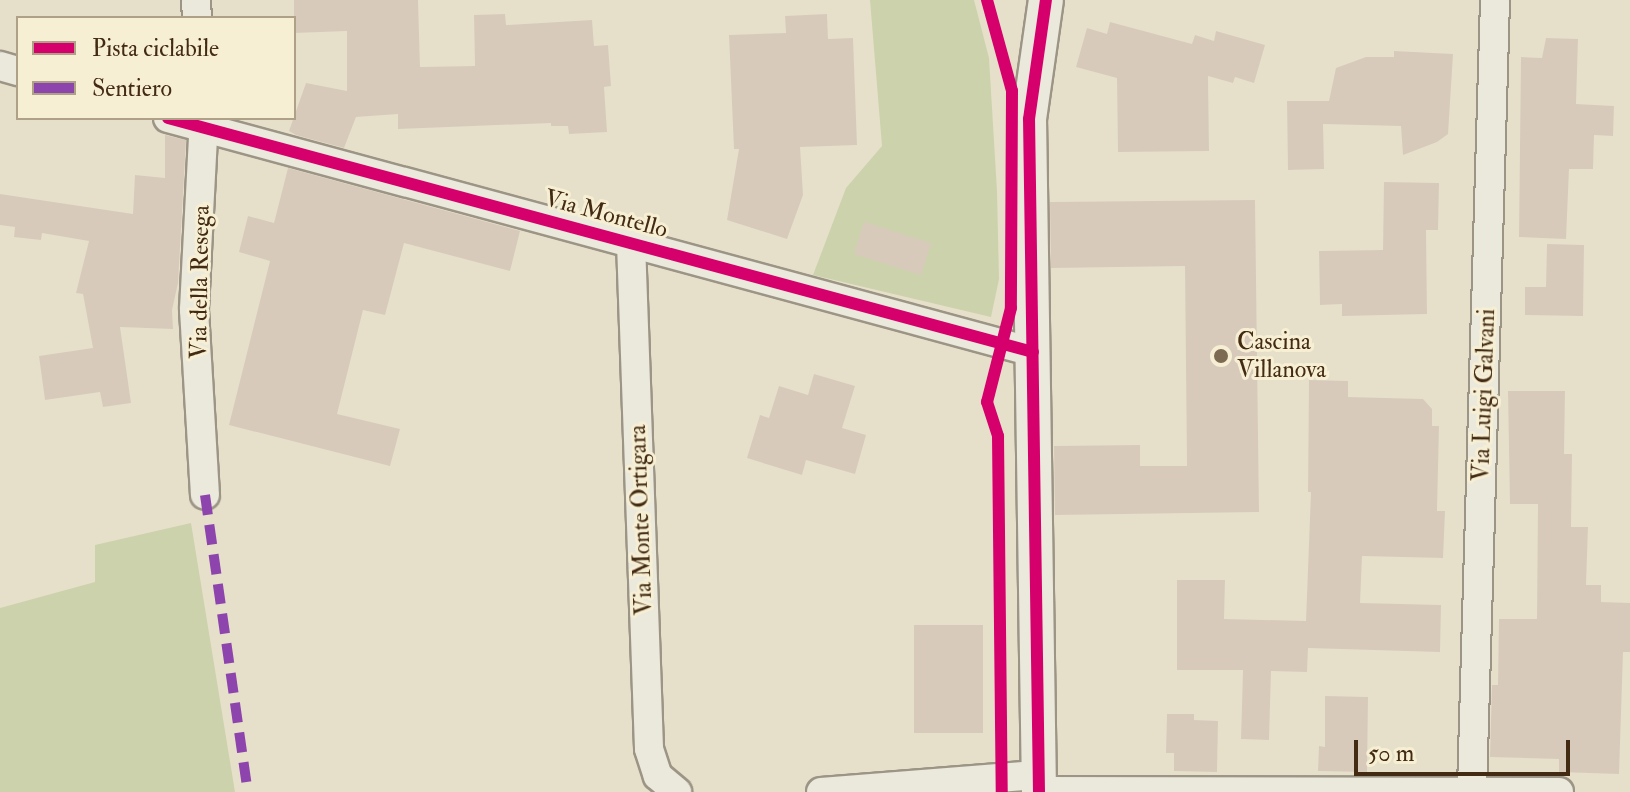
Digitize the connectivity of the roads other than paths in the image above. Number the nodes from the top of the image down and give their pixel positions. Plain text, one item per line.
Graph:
1 (1046, 0) edge
2 (1495, 0) edge
3 (180, 120) edge
4 (204, 124) edge
5 (631, 243) junction
6 (1033, 352) junction
7 (205, 495) dead end
8 (1039, 786) edge
9 (1472, 789) junction
10 (674, 791) edge
11 (821, 792) edge
12 (1559, 792) edge

1 - 6 street
2 - 9 street, Via Luigi Galvani
3 - 4 street, Via Montello
4 - 5 street, Via Montello
4 - 7 street, Via della Resega
5 - 6 street, Via Montello
5 - 10 street, Via Monte Ortigara
6 - 8 street
8 - 9 street
8 - 11 street
9 - 12 street

